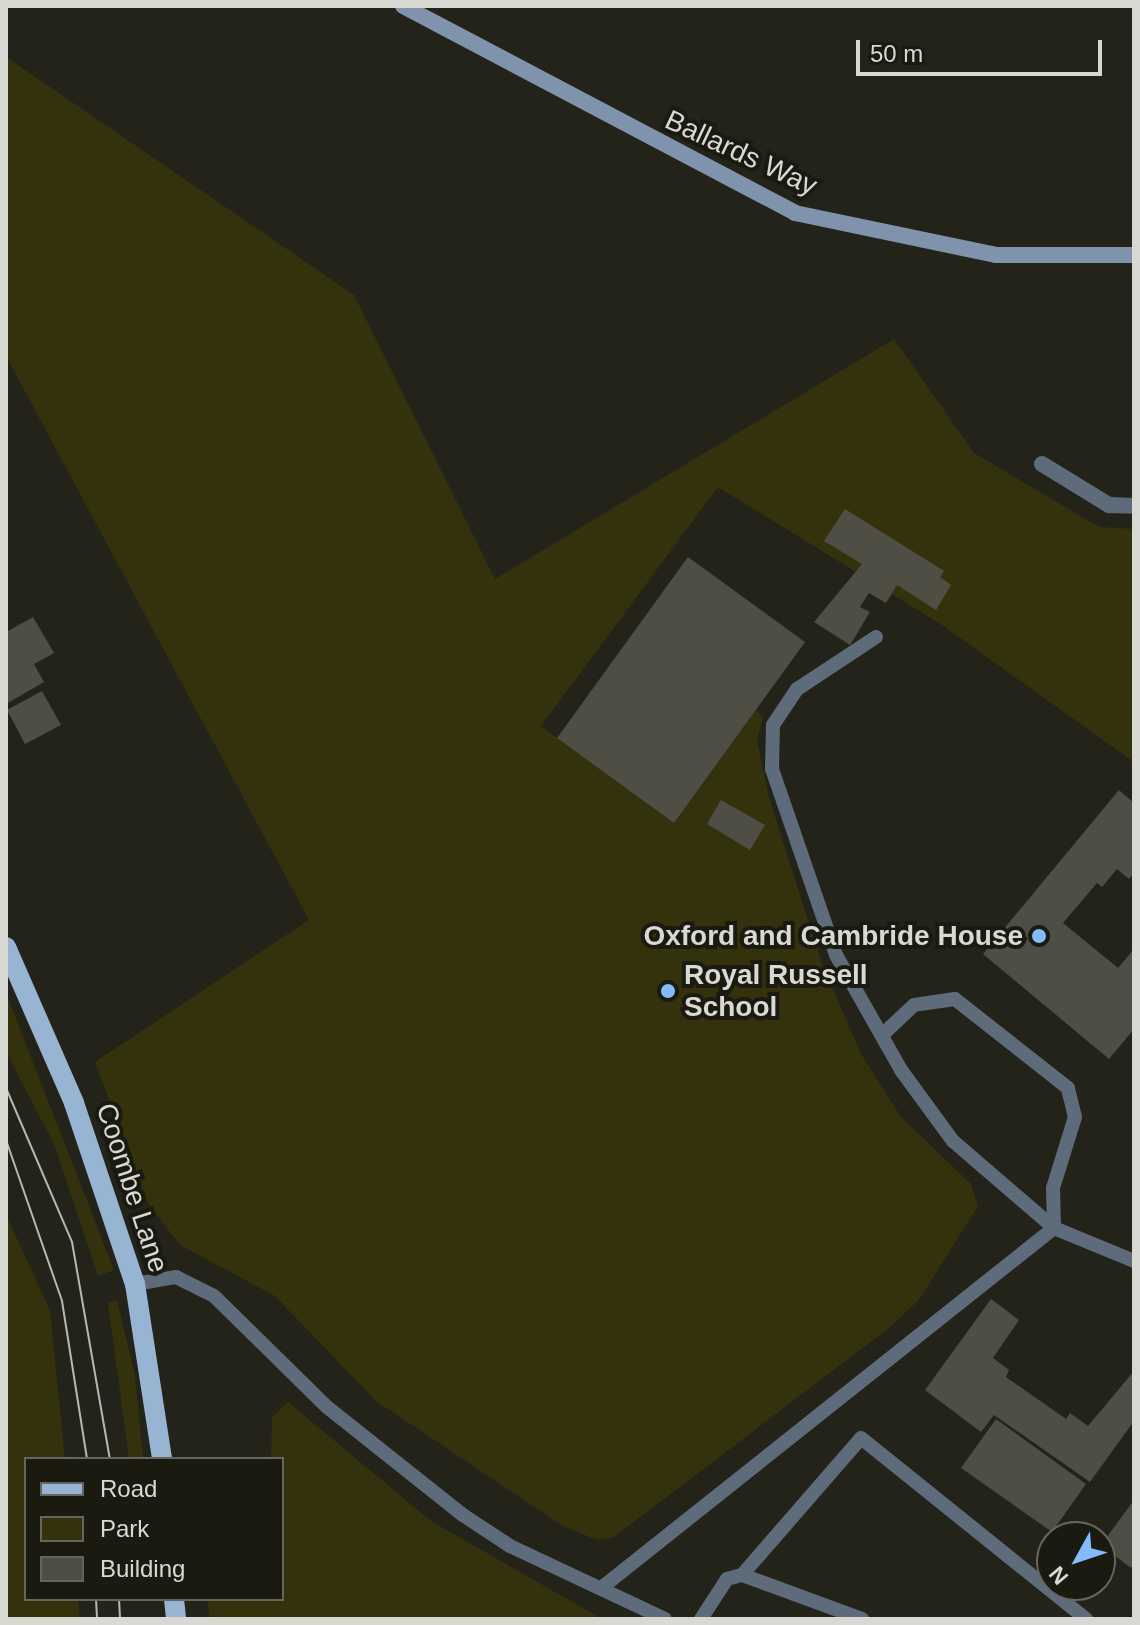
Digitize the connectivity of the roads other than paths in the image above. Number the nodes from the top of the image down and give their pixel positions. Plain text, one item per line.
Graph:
1 (403, 6) edge
2 (1134, 255) edge
3 (1042, 464) dead end
4 (1134, 506) edge
5 (876, 637) dead end
6 (6, 947) edge
7 (882, 1035) junction
8 (1054, 1228) junction
9 (1134, 1261) edge
10 (135, 1284) junction
11 (162, 1457) edge
12 (742, 1575) junction
13 (605, 1585) junction
14 (665, 1619) edge
15 (701, 1619) edge
16 (862, 1619) edge
17 (1086, 1619) edge

1 - 2 street, Ballards Way
3 - 4 street
5 - 7 lane
6 - 10 main road, Coombe Lane
7 - 8 lane
7 - 8 lane
8 - 9 lane
8 - 13 lane
10 - 11 main road, Coombe Lane
10 - 13 lane
12 - 15 lane
12 - 16 lane
12 - 17 lane
13 - 14 lane

